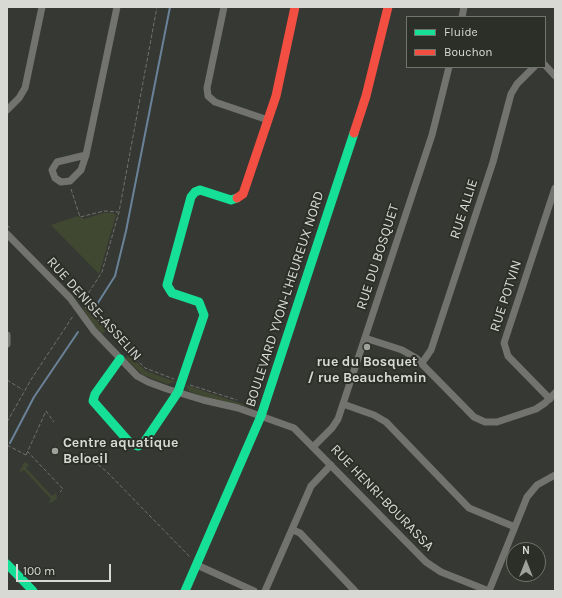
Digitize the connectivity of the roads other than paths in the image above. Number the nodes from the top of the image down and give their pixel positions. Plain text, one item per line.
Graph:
1 (42, 7) edge
2 (117, 7) edge
3 (224, 7) edge
4 (295, 7) edge
5 (388, 7) edge
6 (546, 67) edge
7 (449, 68) edge
8 (533, 68) edge
9 (555, 76) edge
10 (7, 110) edge
11 (268, 120) junction
12 (86, 155) junction
13 (555, 188) edge
14 (9, 232) edge
15 (7, 335) edge
16 (365, 338) junction
17 (7, 344) edge
18 (120, 359) junction
19 (422, 363) junction
20 (178, 392) junction
21 (555, 393) edge
22 (550, 399) junction
23 (343, 404) junction
24 (261, 416) junction
25 (313, 446) junction
26 (331, 465) junction
27 (555, 476) edge
28 (515, 526) junction
29 (293, 530) junction
30 (7, 564) edge
31 (198, 564) junction
32 (33, 591) edge
33 (186, 591) edge
34 (254, 591) edge
35 (265, 591) edge
36 (355, 591) edge
37 (489, 591) edge

1 - 10 street
2 - 12 street
3 - 11 street
4 - 11 street
5 - 24 street, BOULEVARD YVON-L'HEUREUX NORD
6 - 9 street
7 - 16 street, RUE DU BOSQUET
8 - 19 street, RUE ALLIE
11 - 20 street
12 - 12 street
13 - 22 street, RUE POTVIN
14 - 18 street, RUE DENISE-ASSELIN
15 - 17 street
16 - 19 street
16 - 23 street, RUE DU BOSQUET
18 - 20 street, RUE DENISE-ASSELIN
18 - 20 street
19 - 22 street
20 - 24 street, RUE DENISE-ASSELIN
21 - 22 street
23 - 25 street, RUE DU BOSQUET
23 - 28 street
24 - 25 street, RUE HENRI-BOURASSA
24 - 31 street, BOULEVARD YVON-L'HEUREUX NORD
25 - 26 street, RUE HENRI-BOURASSA
26 - 29 street
26 - 37 street, RUE HENRI-BOURASSA
27 - 28 street
28 - 37 street
29 - 35 street
29 - 36 street
30 - 32 street
31 - 33 street, BOULEVARD YVON-L'HEUREUX NORD
31 - 34 street

